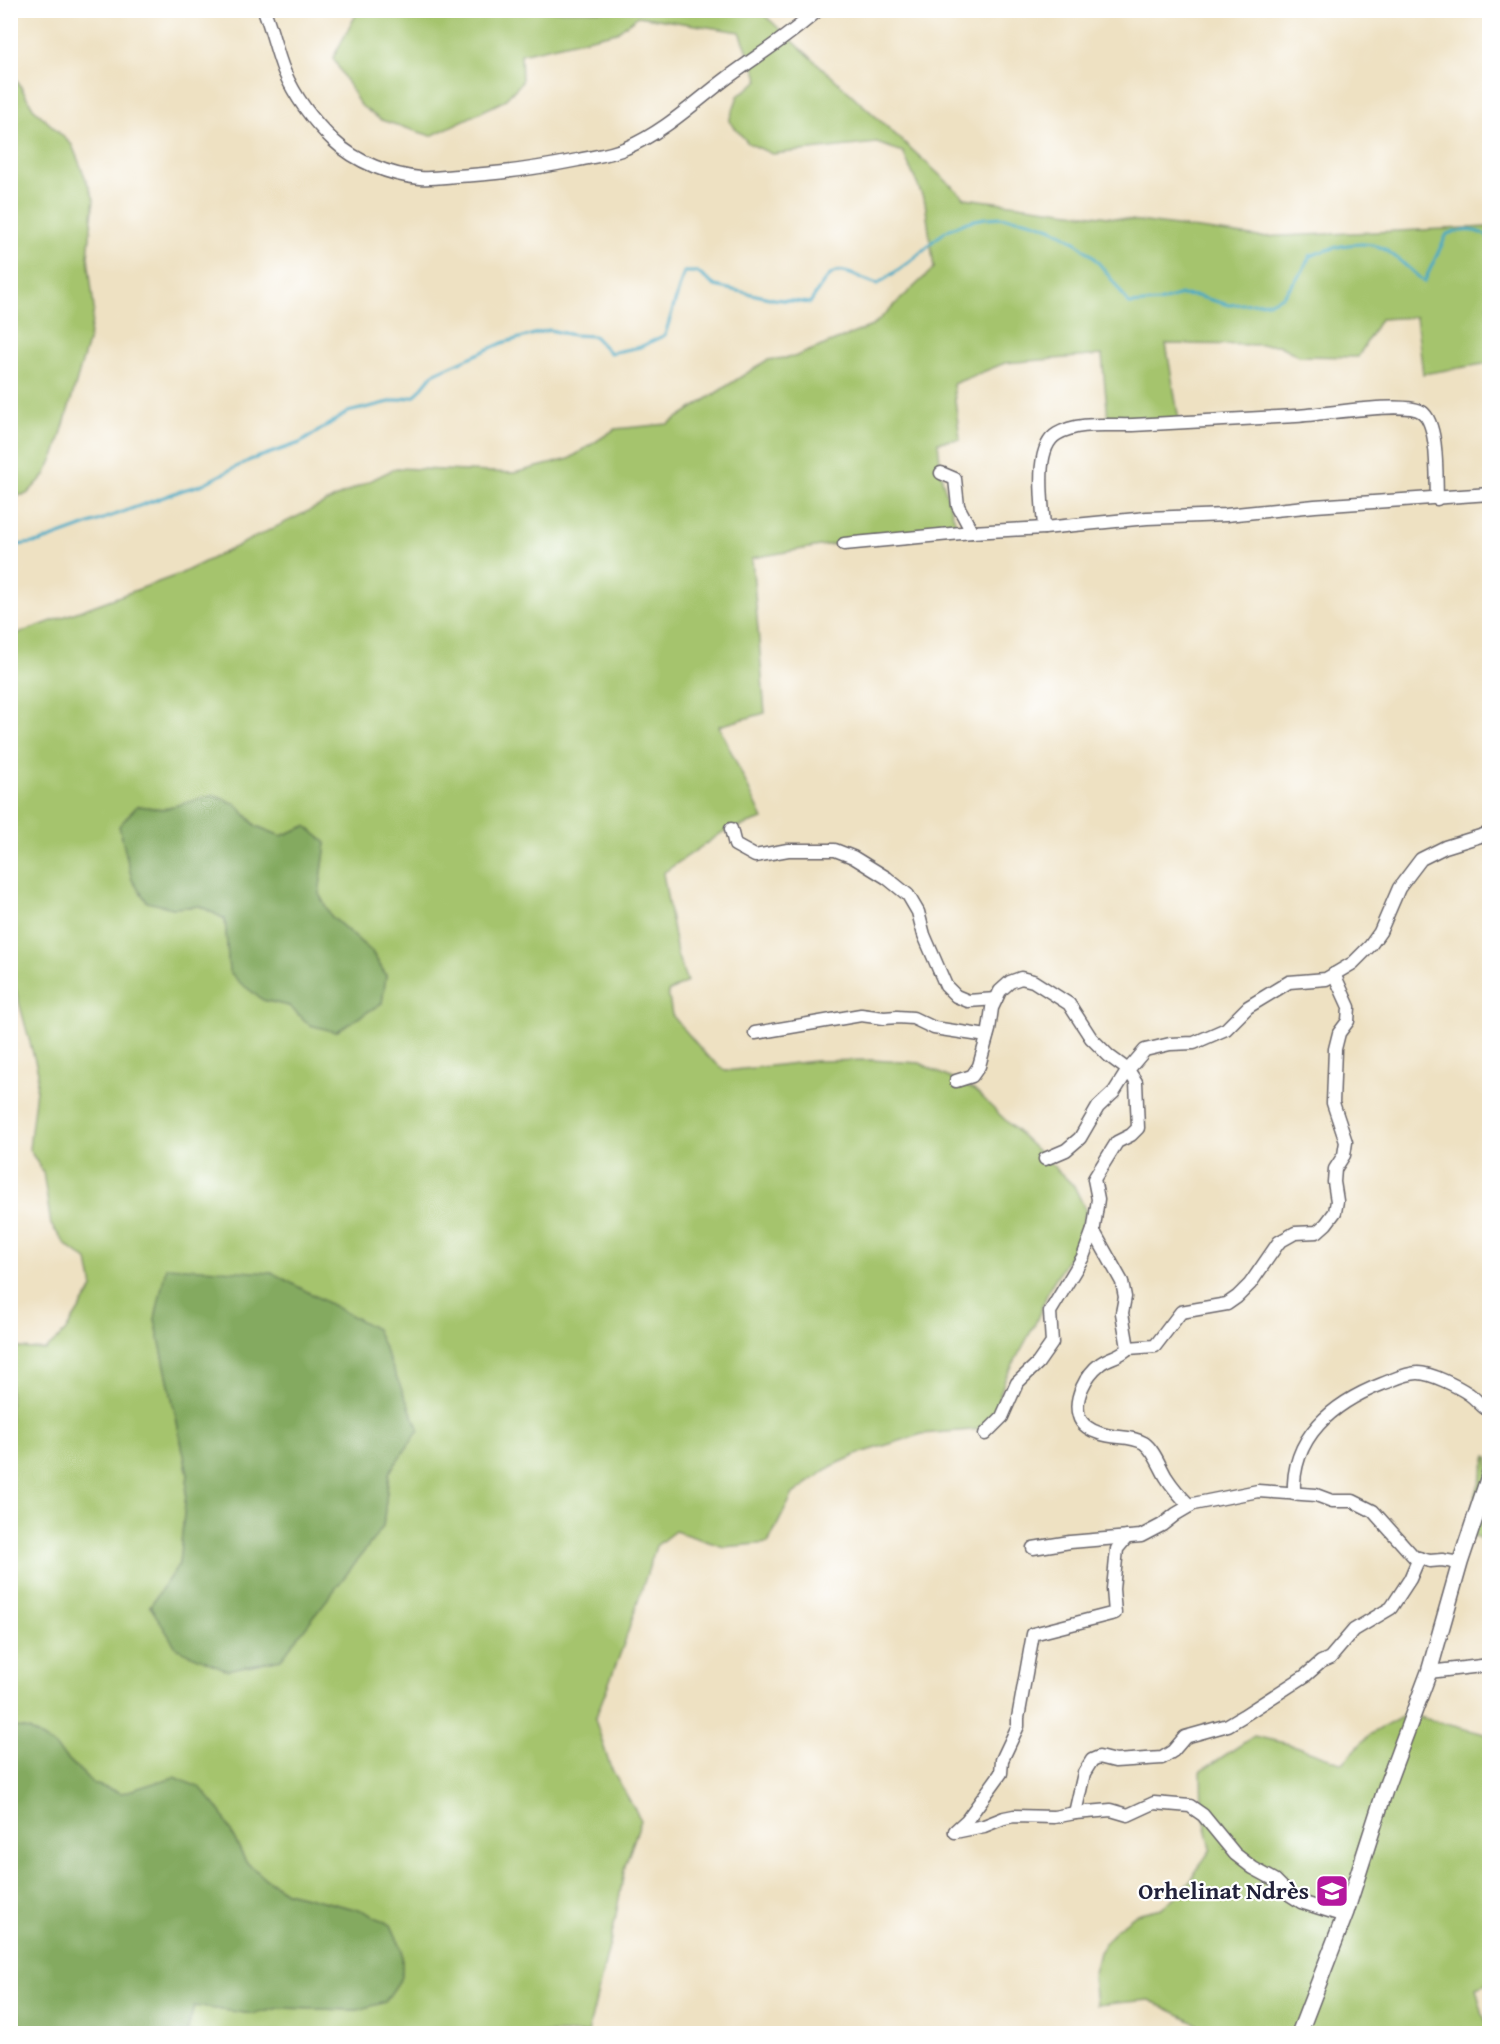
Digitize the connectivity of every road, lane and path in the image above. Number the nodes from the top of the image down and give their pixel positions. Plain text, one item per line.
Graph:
1 (264, 10) edge
2 (818, 10) edge
3 (941, 473) dead end
4 (1490, 494) edge
5 (1437, 499) junction
6 (1044, 528) junction
7 (972, 532) junction
8 (844, 544) dead end
9 (731, 829) dead end
10 (1490, 833) edge
11 (1334, 974) junction
12 (996, 999) junction
13 (755, 1033) dead end
14 (987, 1036) junction
15 (1128, 1070) junction
16 (956, 1081) dead end
17 (1045, 1159) dead end
18 (1093, 1230) junction
19 (1128, 1348) junction
20 (1490, 1412) edge
21 (985, 1434) dead end
22 (1490, 1473) edge
23 (1294, 1494) junction
24 (1190, 1506) junction
25 (1127, 1538) junction
26 (1032, 1548) dead end
27 (1419, 1558) junction
28 (1460, 1563) junction
29 (1490, 1665) edge
30 (1429, 1671) junction
31 (1075, 1813) junction
32 (1345, 1916) junction
33 (1299, 2034) edge

1 - 2 street
3 - 7 street
4 - 5 street
5 - 6 street
5 - 6 street
6 - 7 street
7 - 8 street
9 - 12 street
10 - 11 street
11 - 15 street
11 - 19 street
12 - 14 street
12 - 15 street
13 - 14 street
14 - 16 street
15 - 17 street
15 - 18 street
18 - 19 street
18 - 21 street
19 - 24 street
20 - 23 street
22 - 28 main road
23 - 24 street
23 - 27 street
24 - 25 street
25 - 26 street
25 - 31 street
27 - 28 street
27 - 31 street
28 - 30 main road
29 - 30 street
30 - 32 main road
31 - 32 street
32 - 33 main road

